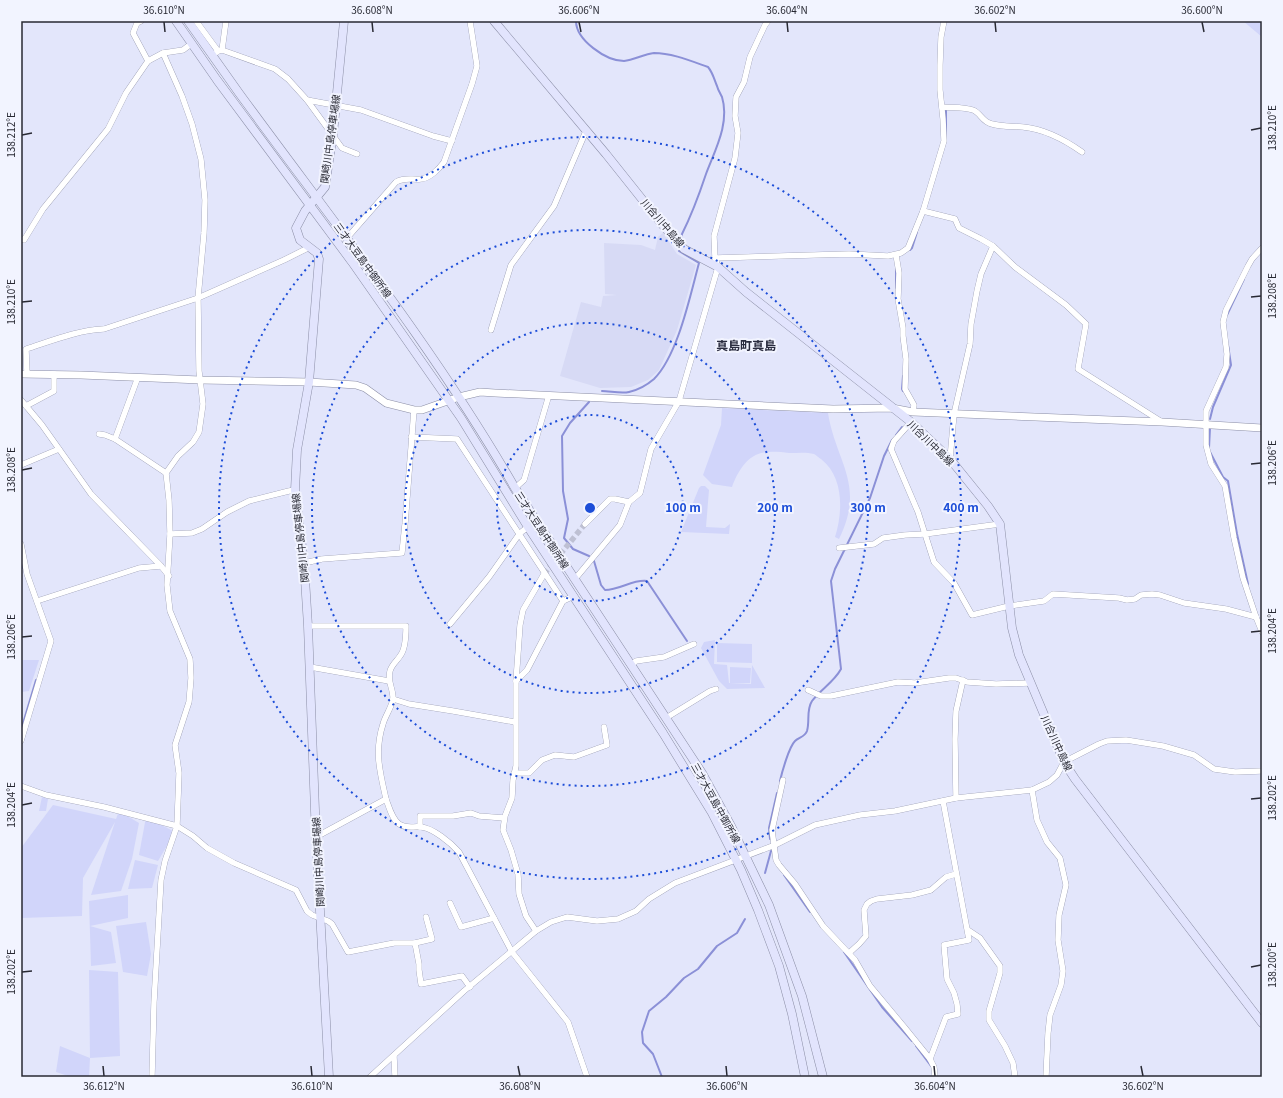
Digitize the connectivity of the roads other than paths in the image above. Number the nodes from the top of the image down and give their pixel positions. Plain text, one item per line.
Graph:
1 (141, 21) edge
2 (176, 21) edge
3 (188, 21) edge
4 (196, 21) edge
5 (226, 21) edge
6 (344, 21) edge
7 (470, 21) edge
8 (494, 21) edge
9 (768, 21) edge
10 (944, 21) edge
11 (191, 44) junction
12 (217, 52) junction
13 (163, 53) junction
14 (148, 61) junction
15 (307, 100) junction
16 (336, 106) junction
17 (942, 107) junction
18 (586, 131) junction
19 (333, 134) junction
20 (452, 141) junction
21 (1082, 152) dead end
22 (357, 154) dead end
23 (317, 197) junction
24 (310, 205) junction
25 (923, 211) junction
26 (348, 238) junction
27 (21, 239) edge
28 (993, 246) junction
29 (310, 247) junction
30 (1262, 248) edge
31 (896, 255) junction
32 (714, 258) junction
33 (718, 267) junction
34 (198, 298) junction
35 (491, 330) dead end
36 (24, 374) edge
37 (54, 374) junction
38 (138, 377) junction
39 (200, 380) junction
40 (309, 382) junction
41 (549, 395) junction
42 (459, 398) junction
43 (21, 400) edge
44 (448, 401) junction
45 (679, 401) junction
46 (26, 406) junction
47 (892, 408) junction
48 (414, 410) junction
49 (913, 412) junction
50 (954, 414) junction
51 (910, 422) junction
52 (1162, 422) junction
53 (1205, 425) junction
54 (1262, 428) edge
55 (99, 434) dead end
56 (411, 437) junction
57 (115, 439) junction
58 (59, 449) junction
59 (950, 459) junction
60 (21, 465) edge
61 (166, 473) junction
62 (515, 488) junction
63 (295, 490) junction
64 (629, 502) junction
65 (585, 524) tunnel mouth
66 (1000, 524) junction
67 (528, 527) junction
68 (170, 534) junction
69 (520, 534) junction
70 (925, 534) junction
71 (21, 544) edge
72 (843, 548) dead end
73 (304, 563) junction
74 (161, 566) junction
75 (544, 574) tunnel mouth
76 (168, 576) junction
77 (575, 580) junction
78 (574, 596) junction
79 (37, 601) junction
80 (564, 601) junction
81 (1009, 606) junction
82 (1256, 617) junction
83 (450, 624) dead end
84 (308, 626) junction
85 (1262, 632) edge
86 (694, 644) dead end
87 (631, 665) junction
88 (310, 667) junction
89 (963, 680) junction
90 (389, 681) junction
91 (516, 681) junction
92 (1030, 683) junction
93 (716, 689) dead end
94 (808, 690) dead end
95 (393, 699) junction
96 (666, 718) junction
97 (516, 722) junction
98 (604, 727) dead end
99 (21, 741) edge
100 (1064, 762) junction
101 (1262, 771) edge
102 (514, 773) junction
103 (783, 780) dead end
104 (21, 786) edge
105 (1032, 790) junction
106 (956, 798) junction
107 (386, 799) junction
108 (943, 801) junction
109 (504, 818) junction
110 (177, 826) junction
111 (420, 827) junction
112 (316, 836) junction
113 (774, 845) junction
114 (745, 856) junction
115 (735, 860) junction
116 (956, 874) junction
117 (450, 903) dead end
118 (426, 917) dead end
119 (321, 918) junction
120 (494, 918) junction
121 (968, 930) junction
122 (536, 931) junction
123 (415, 943) junction
124 (512, 952) junction
125 (849, 953) junction
126 (470, 987) junction
127 (1262, 1023) edge
128 (394, 1056) junction
129 (930, 1059) junction
130 (152, 1077) edge
131 (329, 1077) edge
132 (370, 1077) edge
133 (395, 1077) edge
134 (587, 1077) edge
135 (805, 1077) edge
136 (823, 1077) edge
137 (935, 1077) edge
138 (1015, 1077) edge
139 (1046, 1077) edge

1 - 14 street
2 - 11 main road, 三才大豆島中御所線
3 - 12 main road, 三才大豆島中御所線
4 - 12 street
5 - 12 street
6 - 16 main road, 関崎川中島停車場線
7 - 20 street
8 - 18 main road, 川合川中島線
9 - 32 street
10 - 17 street
11 - 13 street
11 - 24 main road, 三才大豆島中御所線
12 - 15 street
12 - 23 main road, 三才大豆島中御所線
13 - 14 street
13 - 34 street
14 - 27 street
15 - 16 street
15 - 19 street
16 - 19 main road, 関崎川中島停車場線
16 - 20 street
17 - 21 street
17 - 25 street
18 - 33 main road, 川合川中島線
18 - 35 street
19 - 22 street
19 - 23 main road, 関崎川中島停車場線
20 - 26 street
23 - 24 main road, 関崎川中島停車場線
23 - 26 main road, 三才大豆島中御所線
24 - 29 main road, 関崎川中島停車場線
24 - 44 main road, 三才大豆島中御所線
25 - 28 street
25 - 31 street
26 - 42 main road, 三才大豆島中御所線
28 - 50 street
28 - 52 street
29 - 34 street
29 - 40 main road, 関崎川中島停車場線
30 - 53 street
31 - 32 street
31 - 49 street
32 - 33 street
33 - 45 street
33 - 47 main road, 川合川中島線
34 - 36 street
34 - 39 street
36 - 37 street
37 - 38 street
37 - 46 street
38 - 39 street
38 - 57 street
39 - 40 street
39 - 61 street
40 - 48 street
40 - 63 main road, 関崎川中島停車場線
41 - 42 street
41 - 45 street
41 - 62 street
42 - 44 street
42 - 62 main road, 三才大豆島中御所線
43 - 46 street
44 - 48 street
44 - 67 main road, 三才大豆島中御所線
45 - 47 street
45 - 64 street
46 - 58 street
47 - 49 street
47 - 51 main road, 川合川中島線
48 - 56 street
49 - 50 street
50 - 52 street
50 - 59 street
51 - 59 main road, 川合川中島線
51 - 70 street
52 - 53 street
53 - 54 street
53 - 82 street
55 - 57 street
56 - 69 street
56 - 73 street
57 - 61 street
58 - 60 street
58 - 74 street
59 - 66 main road, 川合川中島線
61 - 68 street
62 - 77 main road, 三才大豆島中御所線
63 - 68 street
63 - 73 main road, 関崎川中島停車場線
64 - 65 street
64 - 77 street
66 - 70 street
66 - 81 main road, 川合川中島線
67 - 69 street
67 - 78 main road, 三才大豆島中御所線
68 - 76 street
69 - 80 street
69 - 83 street
70 - 72 street
70 - 81 street
71 - 79 street
73 - 84 main road, 関崎川中島停車場線
74 - 76 street
74 - 79 street
75 - 91 street
76 - 110 street
77 - 87 main road, 三才大豆島中御所線
78 - 80 street
78 - 115 main road, 三才大豆島中御所線
79 - 99 street
80 - 91 street
81 - 82 street
81 - 92 main road, 川合川中島線
82 - 85 street
84 - 88 main road, 関崎川中島停車場線
84 - 90 street
86 - 87 street
87 - 96 main road, 三才大豆島中御所線
88 - 90 street
88 - 112 main road, 関崎川中島停車場線
89 - 92 street
89 - 94 street
89 - 106 street
90 - 95 street
91 - 97 street
92 - 100 main road, 川合川中島線
93 - 96 street
95 - 97 street
95 - 107 street
96 - 114 main road, 三才大豆島中御所線
97 - 102 street
98 - 102 street
100 - 101 street
100 - 105 street
100 - 127 main road, 川合川中島線
102 - 109 street
103 - 113 street
104 - 110 street
105 - 106 street
105 - 139 street
106 - 108 street
107 - 111 street
107 - 112 street
108 - 113 street
108 - 116 street
109 - 111 street
109 - 122 street
110 - 119 street
110 - 130 street
111 - 120 street
112 - 119 main road, 関崎川中島停車場線
113 - 114 street
113 - 125 street
114 - 115 street
114 - 136 main road, 三才大豆島中御所線
115 - 122 street
115 - 135 main road, 三才大豆島中御所線
116 - 121 street
116 - 125 street
117 - 120 street
118 - 123 street
119 - 123 street
119 - 131 main road, 関崎川中島停車場線
120 - 124 street
121 - 129 street
121 - 138 street
122 - 124 street
123 - 126 street
124 - 126 street
124 - 134 street
125 - 129 street
126 - 128 street
128 - 132 street
128 - 133 street
129 - 137 street

